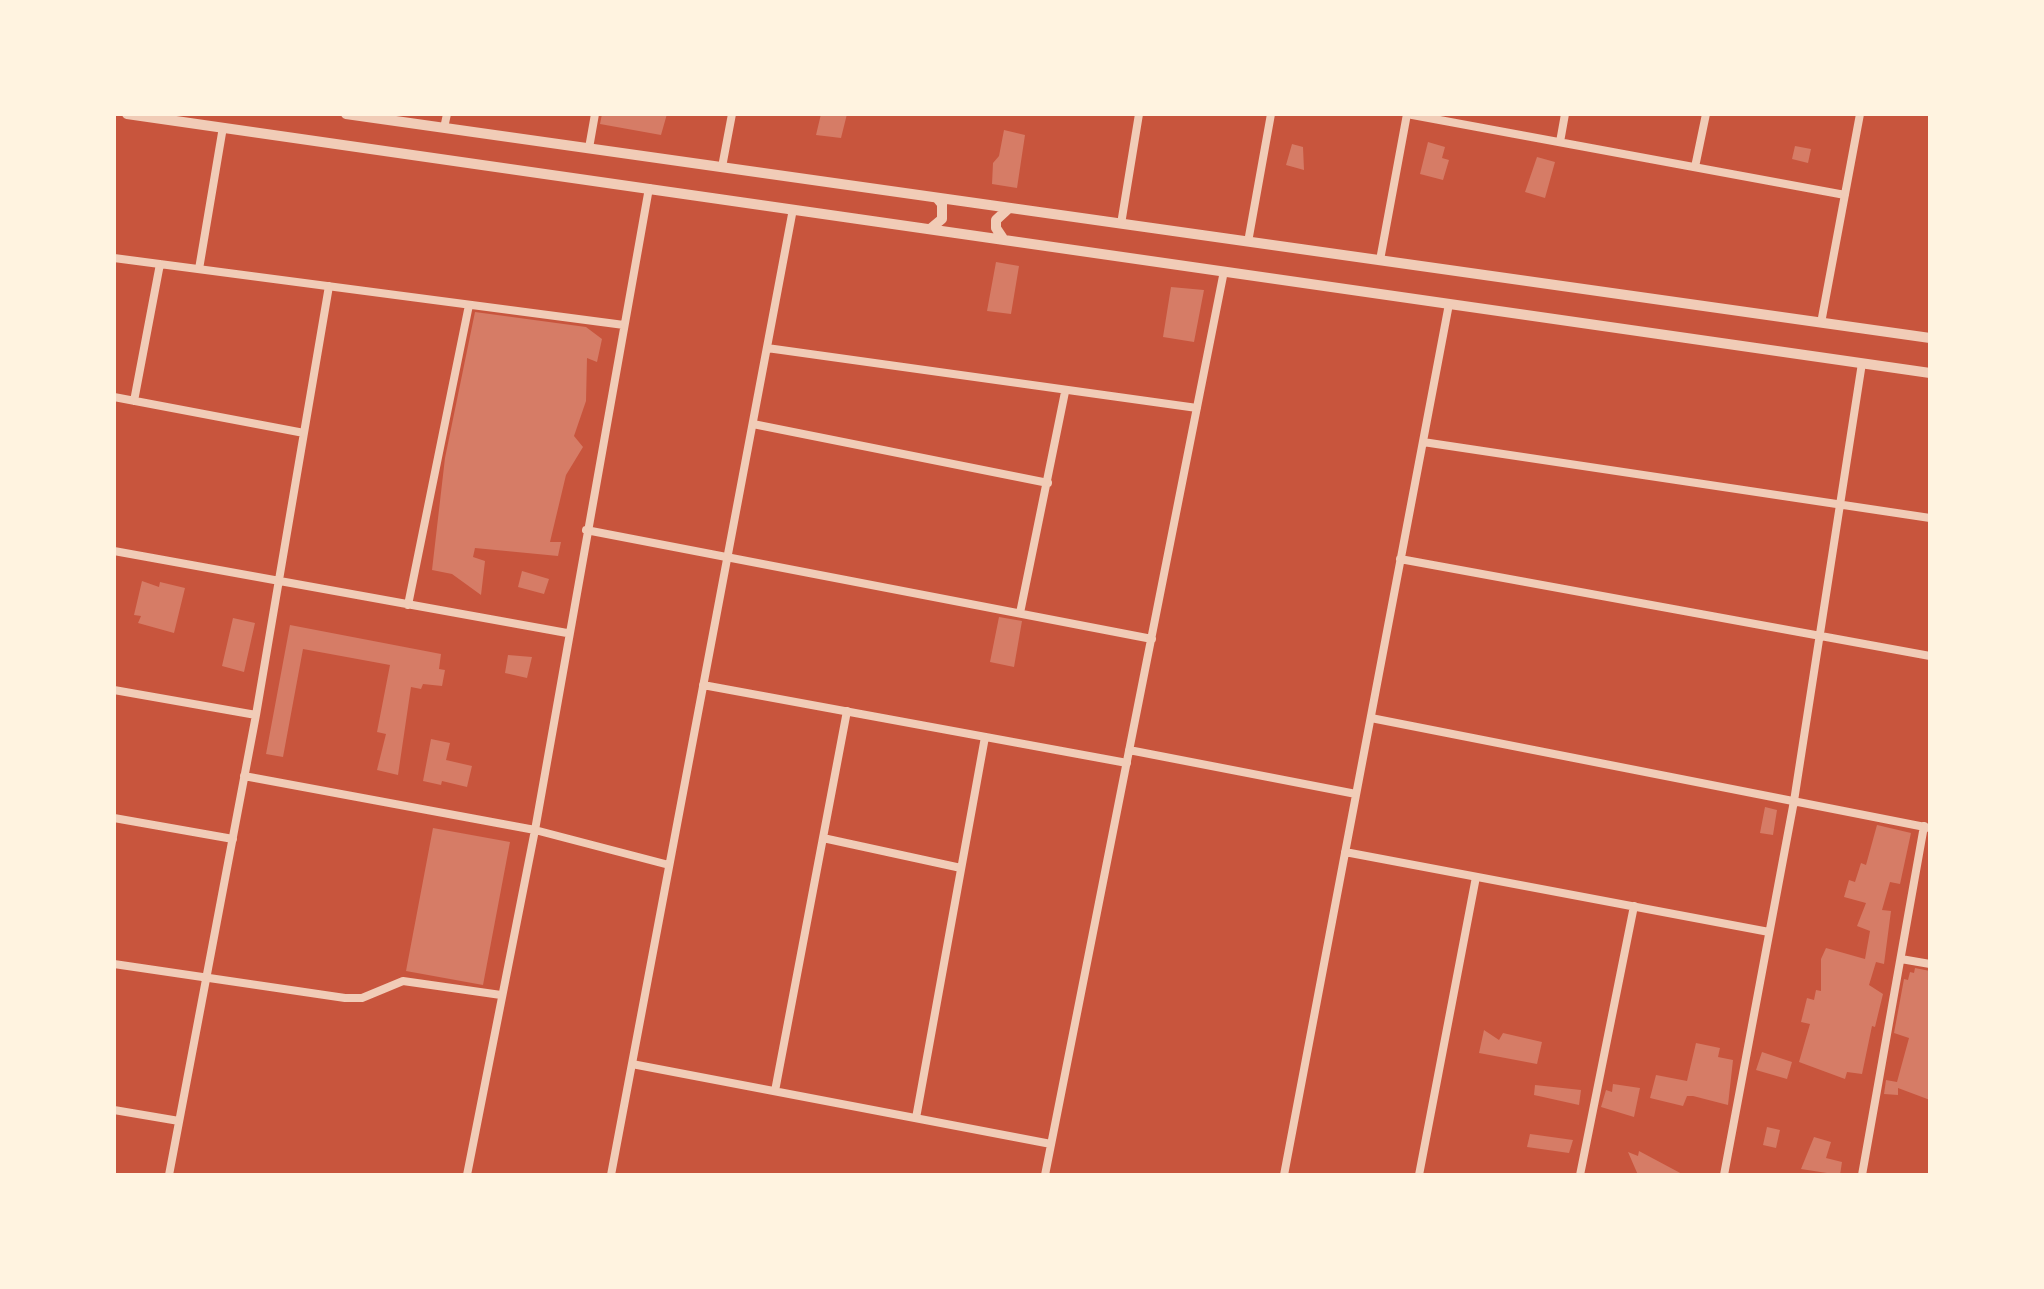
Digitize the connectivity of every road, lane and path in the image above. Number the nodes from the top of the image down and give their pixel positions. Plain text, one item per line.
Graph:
1 (127, 114) edge
2 (346, 114) edge
3 (447, 114) edge
4 (595, 114) edge
5 (732, 114) edge
6 (1139, 114) edge
7 (1271, 114) edge
8 (1407, 114) edge
9 (1565, 114) edge
10 (1706, 114) edge
11 (1860, 114) edge
12 (223, 127) junction
13 (444, 128) junction
14 (1560, 142) junction
15 (589, 148) junction
16 (722, 167) junction
17 (1695, 167) junction
18 (649, 188) junction
19 (1845, 195) junction
20 (937, 198) junction
21 (1009, 208) junction
22 (793, 209) junction
23 (1121, 224) junction
24 (930, 229) junction
25 (1004, 240) junction
26 (1248, 242) junction
27 (114, 258) edge
28 (1380, 260) junction
29 (160, 264) junction
30 (199, 269) junction
31 (1224, 271) junction
32 (329, 286) junction
33 (1449, 304) junction
34 (469, 305) junction
35 (1821, 323) junction
36 (624, 325) junction
37 (1930, 338) edge
38 (767, 348) junction
39 (1862, 363) junction
40 (1930, 373) edge
41 (1065, 392) junction
42 (114, 397) edge
43 (134, 401) junction
44 (1197, 408) junction
45 (753, 424) junction
46 (304, 433) junction
47 (1423, 442) junction
48 (1048, 483) junction
49 (1841, 505) junction
50 (1930, 518) edge
51 (586, 530) junction
52 (114, 551) edge
53 (728, 556) junction
54 (1400, 559) junction
55 (279, 581) junction
56 (408, 605) junction
57 (1020, 613) junction
58 (567, 633) junction
59 (1820, 636) junction
60 (1152, 639) junction
61 (1930, 656) edge
62 (703, 685) junction
63 (114, 690) edge
64 (847, 711) junction
65 (256, 715) junction
66 (1371, 718) junction
67 (985, 737) junction
68 (1129, 750) junction
69 (1127, 763) junction
70 (244, 776) junction
71 (1356, 794) junction
72 (1794, 801) junction
73 (114, 818) edge
74 (1927, 827) edge
75 (535, 830) junction
76 (823, 838) junction
77 (233, 839) junction
78 (1345, 852) junction
79 (669, 865) junction
80 (961, 868) junction
81 (1476, 877) junction
82 (1634, 906) junction
83 (1769, 932) junction
84 (1901, 959) junction
85 (114, 964) edge
86 (1930, 964) edge
87 (206, 980) junction
88 (501, 995) junction
89 (632, 1064) junction
90 (775, 1091) junction
91 (114, 1110) edge
92 (916, 1118) junction
93 (179, 1121) junction
94 (1051, 1144) junction
95 (169, 1175) edge
96 (467, 1175) edge
97 (611, 1175) edge
98 (1045, 1175) edge
99 (1284, 1175) edge
100 (1419, 1175) edge
101 (1580, 1175) edge
102 (1724, 1175) edge
103 (1862, 1175) edge

1 - 12 street
2 - 13 street
3 - 13 street
4 - 15 street
5 - 16 street
6 - 23 street
7 - 26 street
8 - 14 street
8 - 28 street
9 - 14 street
10 - 17 street
11 - 19 street
12 - 18 street
12 - 30 street
13 - 15 street
14 - 17 street
15 - 16 street
16 - 20 street
17 - 19 street
18 - 22 street
18 - 36 street
19 - 35 street
20 - 21 street
20 - 24 street
21 - 23 street
21 - 25 street
22 - 24 street
22 - 38 street
23 - 26 street
24 - 25 street
25 - 31 street
26 - 28 street
27 - 29 street
28 - 35 street
29 - 30 street
29 - 43 street
30 - 32 street
31 - 33 street
31 - 44 street
32 - 34 street
32 - 46 street
33 - 39 street
33 - 47 street
34 - 36 street
34 - 56 street
35 - 37 street
36 - 51 street
38 - 41 street
38 - 45 street
39 - 40 street
39 - 49 street
41 - 44 street
41 - 48 street
42 - 43 street
43 - 46 street
44 - 60 street
45 - 48 street
45 - 53 street
46 - 55 street
47 - 49 street
47 - 54 street
48 - 57 street
49 - 50 street
49 - 59 street
51 - 53 street
51 - 58 street
52 - 55 street
53 - 57 street
53 - 62 street
54 - 59 street
54 - 66 street
55 - 56 street
55 - 65 street
56 - 58 street
57 - 60 street
58 - 75 street
59 - 61 street
59 - 72 street
60 - 68 street
62 - 64 street
62 - 79 street
63 - 65 street
64 - 67 street
64 - 76 street
65 - 70 street
66 - 71 street
66 - 72 street
67 - 69 street
67 - 80 street
68 - 69 street
68 - 71 street
69 - 94 street
70 - 75 street
70 - 77 street
71 - 78 street
72 - 74 street
72 - 83 street
73 - 77 street
74 - 84 street
75 - 79 street
75 - 88 street
76 - 80 street
76 - 90 street
77 - 87 street
78 - 81 street
78 - 99 street
79 - 89 street
80 - 92 street
81 - 82 street
81 - 100 street
82 - 83 street
82 - 101 street
83 - 102 street
84 - 86 street
84 - 103 street
85 - 87 street
87 - 88 street
87 - 93 street
88 - 96 street
89 - 90 street
89 - 97 street
90 - 92 street
91 - 93 street
92 - 94 street
93 - 95 street
94 - 98 street

